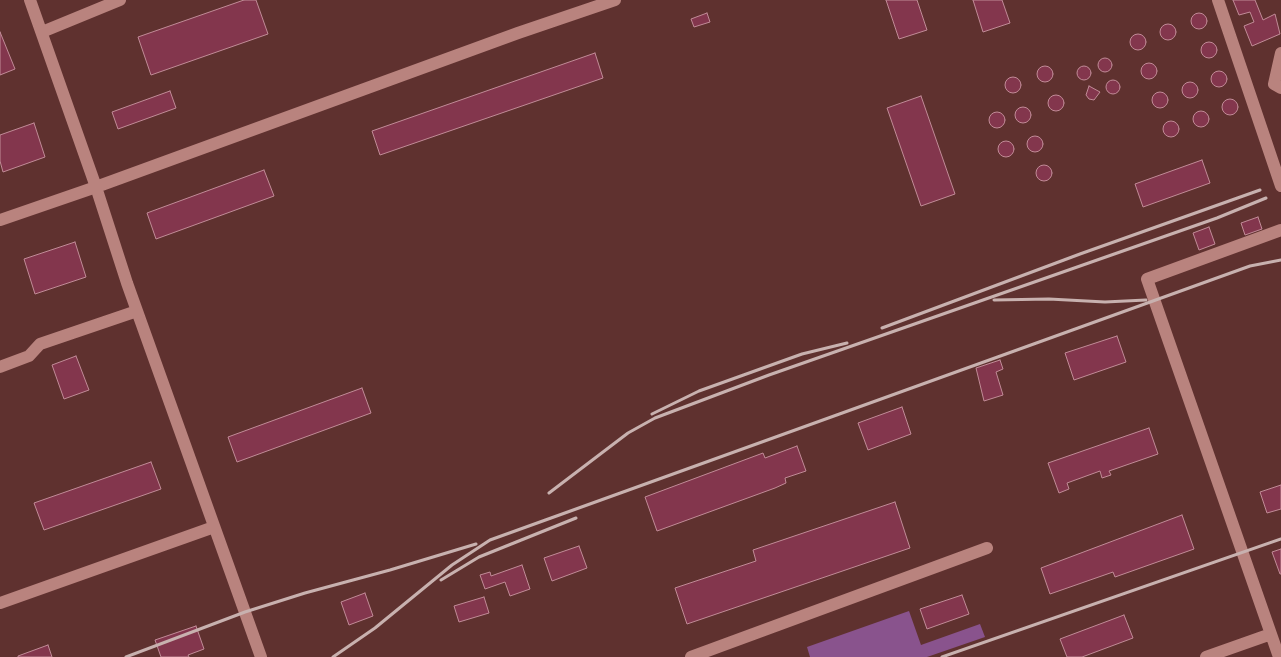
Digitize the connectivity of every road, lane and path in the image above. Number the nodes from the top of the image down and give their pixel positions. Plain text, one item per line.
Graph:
1 (30, 0) edge
2 (120, 0) edge
3 (615, 0) edge
4 (1218, 0) edge
5 (42, 32) junction
6 (1281, 52) edge
7 (1281, 88) edge
8 (96, 186) junction
9 (1281, 186) edge
10 (0, 220) edge
11 (1281, 230) edge
12 (136, 311) junction
13 (0, 367) edge
14 (214, 527) junction
15 (987, 548) dead end
16 (0, 603) edge
17 (1271, 634) junction
18 (261, 657) edge
19 (690, 657) edge
20 (1206, 657) edge
21 (1279, 657) edge

1 - 5 lane
2 - 5 lane
3 - 8 lane
4 - 9 lane
5 - 8 lane
6 - 7 lane
8 - 10 lane
8 - 12 lane
11 - 17 lane
12 - 13 lane
12 - 14 lane
14 - 16 lane
14 - 18 lane
15 - 19 lane
17 - 20 lane
17 - 21 lane

